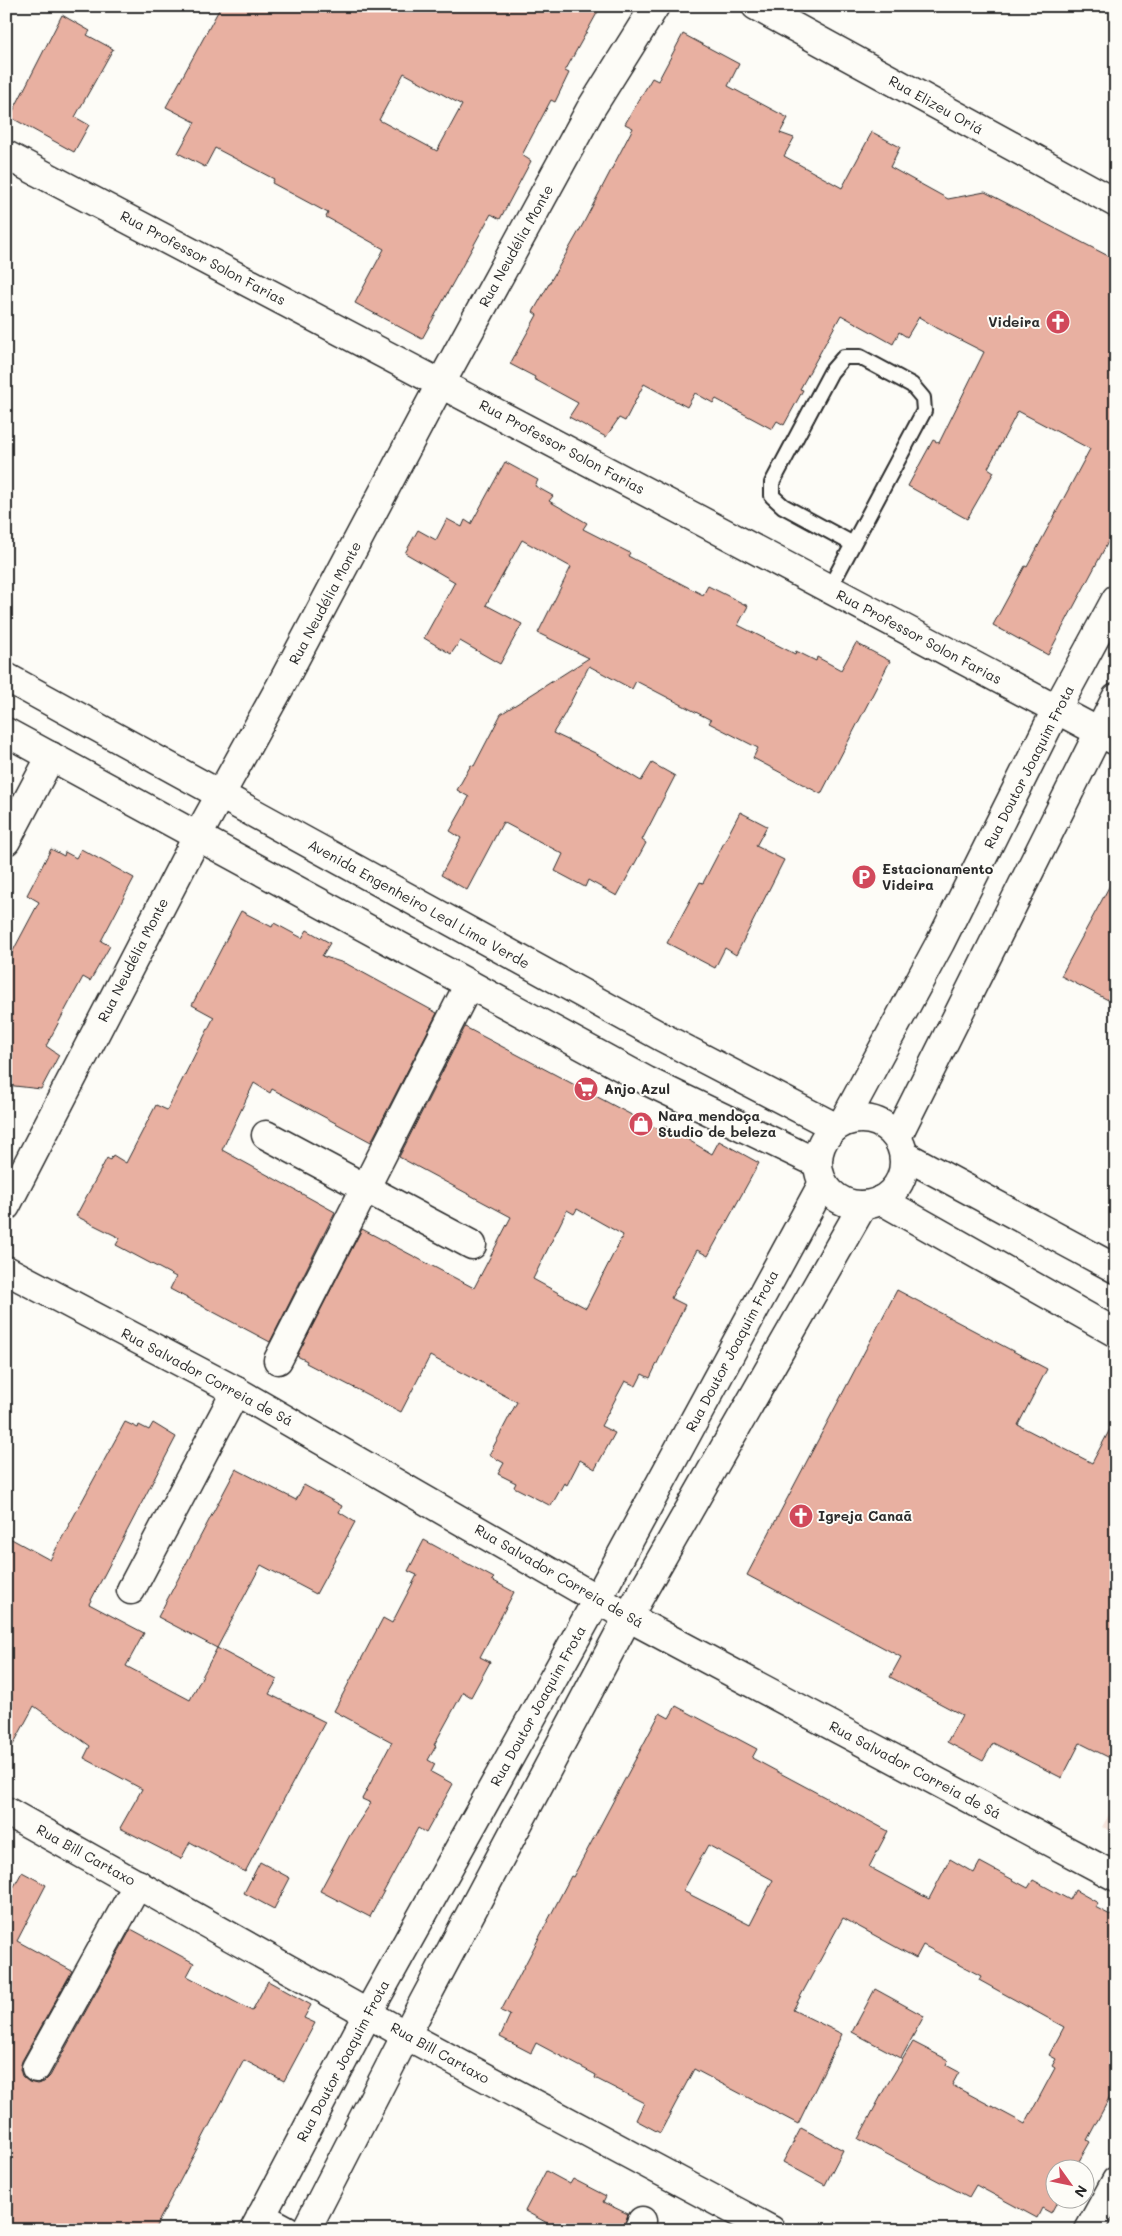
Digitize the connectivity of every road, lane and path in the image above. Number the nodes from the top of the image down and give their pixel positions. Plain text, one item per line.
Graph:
1 (655, 6) edge
2 (756, 6) edge
3 (6, 155) edge
4 (1116, 203) edge
5 (441, 383) junction
6 (853, 544) junction
7 (829, 589) junction
8 (1116, 599) edge
9 (6, 677) edge
10 (1116, 698) edge
11 (1056, 710) junction
12 (6, 732) edge
13 (1107, 736) edge
14 (51, 756) junction
15 (220, 795) junction
16 (197, 837) junction
17 (6, 841) edge
18 (469, 984) junction
19 (839, 1124) junction
20 (266, 1135) dead end
21 (901, 1146) junction
22 (820, 1173) junction
23 (365, 1190) junction
24 (872, 1203) junction
25 (6, 1206) edge
26 (472, 1246) dead end
27 (1116, 1269) edge
28 (6, 1270) edge
29 (1116, 1333) edge
30 (278, 1360) dead end
31 (236, 1391) junction
32 (131, 1590) dead end
33 (598, 1598) junction
34 (628, 1617) junction
35 (6, 1811) edge
36 (1116, 1877) edge
37 (138, 1884) junction
38 (368, 2013) junction
39 (406, 2035) junction
40 (36, 2068) dead end
41 (1116, 2181) edge
42 (258, 2223) edge
43 (287, 2230) edge
44 (306, 2230) edge
45 (771, 2230) edge
46 (1088, 2230) edge

1 - 5 street, Rua Neudélia Monte
2 - 4 street, Rua Elizeu Oriá
3 - 5 street, Rua Professor Solon Farias
5 - 7 street, Rua Professor Solon Farias
5 - 15 street, Rua Neudélia Monte
6 - 6 lane
6 - 7 lane
7 - 11 street, Rua Professor Solon Farias
8 - 11 street, Rua Doutor Joaquim Frota
9 - 15 street, Avenida Engenheiro Leal Lima Verde
10 - 13 street
11 - 13 street, Rua Professor Solon Farias
11 - 19 street, Rua Doutor Joaquim Frota
12 - 14 street
13 - 21 street
14 - 16 street
14 - 17 street
15 - 16 street, Rua Neudélia Monte
15 - 19 street, Avenida Engenheiro Leal Lima Verde
16 - 18 street
16 - 25 street, Rua Neudélia Monte
18 - 22 street
18 - 23 street
19 - 21 street
19 - 22 street
20 - 23 street
21 - 24 street
21 - 27 street
22 - 24 street
22 - 33 street, Rua Doutor Joaquim Frota
23 - 26 street
23 - 30 street
24 - 29 street
24 - 34 street
28 - 31 street, Rua Salvador Correia de Sá
31 - 32 street
31 - 33 street, Rua Salvador Correia de Sá
33 - 34 street, Rua Salvador Correia de Sá
33 - 38 street, Rua Doutor Joaquim Frota
34 - 36 street, Rua Salvador Correia de Sá
34 - 39 street
35 - 37 street, Rua Bill Cartaxo
37 - 38 street, Rua Bill Cartaxo
37 - 40 street
38 - 39 street, Rua Bill Cartaxo
38 - 42 street, Rua Doutor Joaquim Frota
39 - 44 street
39 - 45 street, Rua Bill Cartaxo
41 - 46 street
42 - 43 street

